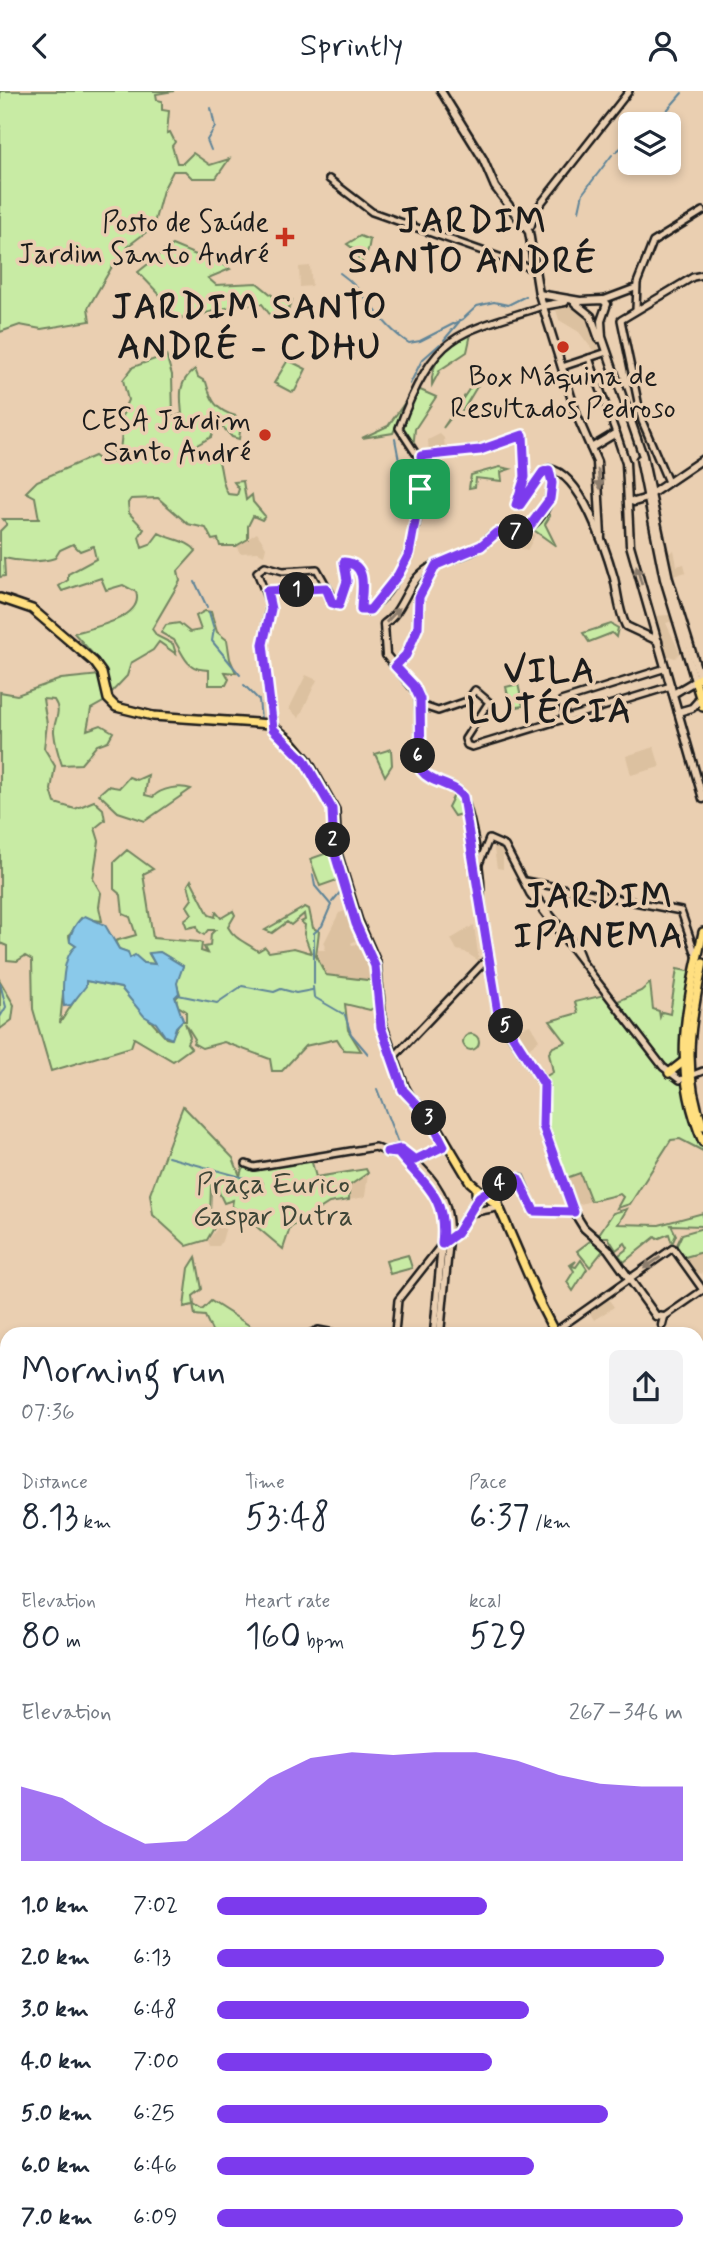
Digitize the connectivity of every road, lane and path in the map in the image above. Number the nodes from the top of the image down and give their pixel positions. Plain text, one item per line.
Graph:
1 (441, 91) edge
2 (629, 91) edge
3 (329, 179) dead end
4 (703, 211) edge
5 (528, 223) junction
6 (535, 270) junction
7 (703, 275) edge
8 (635, 288) junction
9 (540, 294) junction
10 (594, 302) junction
11 (548, 303) junction
12 (605, 304) junction
13 (636, 310) junction
14 (589, 313) junction
15 (602, 318) junction
16 (604, 353) junction
17 (589, 358) junction
18 (563, 367) junction
19 (616, 433) junction
20 (591, 448) junction
21 (420, 459) junction
22 (703, 459) edge
23 (549, 470) junction
24 (647, 482) junction
25 (668, 482) junction
26 (650, 496) junction
27 (628, 500) junction
28 (627, 510) junction
29 (601, 538) junction
30 (435, 563) junction
31 (326, 588) junction
32 (267, 591) junction
33 (0, 598) edge
34 (657, 641) junction
35 (395, 666) junction
36 (666, 668) junction
37 (698, 679) edge
38 (703, 688) edge
39 (672, 690) junction
40 (702, 698) edge
41 (420, 705) junction
42 (703, 707) edge
43 (678, 712) junction
44 (566, 717) junction
45 (271, 724) junction
46 (703, 799) edge
47 (477, 869) junction
48 (526, 883) junction
49 (703, 932) edge
50 (697, 946) junction
51 (488, 961) junction
52 (701, 963) edge
53 (394, 1055) junction
54 (683, 1062) junction
55 (703, 1071) edge
56 (669, 1073) junction
57 (688, 1078) junction
58 (703, 1126) edge
59 (703, 1142) edge
60 (445, 1145) junction
61 (397, 1150) junction
62 (415, 1160) junction
63 (246, 1164) dead end
64 (411, 1166) junction
65 (497, 1187) junction
66 (481, 1193) junction
67 (478, 1205) junction
68 (499, 1206) junction
69 (574, 1212) junction
70 (445, 1242) junction
71 (437, 1254) junction
72 (629, 1279) junction
73 (703, 1290) edge
74 (663, 1321) junction
75 (395, 1327) edge
76 (434, 1327) edge
77 (440, 1327) edge
78 (551, 1327) edge
79 (562, 1327) edge
80 (666, 1327) edge

1 - 5 main road
2 - 5 street
3 - 6 street
4 - 8 street
5 - 6 main road
6 - 9 main road
7 - 13 street
8 - 12 street
8 - 13 street
9 - 11 main road
9 - 11 main road
10 - 11 main road
10 - 12 main road
10 - 14 main road
11 - 14 main road
11 - 18 main road
11 - 21 street
12 - 15 main road
13 - 25 street
14 - 15 main road
14 - 16 main road
15 - 24 main road
16 - 17 street
16 - 24 main road
17 - 18 street
17 - 19 street
18 - 20 main road
19 - 20 main road
19 - 27 main road
20 -> 29 main road
21 - 23 street
21 - 31 street
22 - 25 main road
23 - 29 main road
23 - 30 main road
24 - 26 main road
24 - 26 main road
25 - 26 main road
26 - 27 main road
26 - 28 main road
26 - 37 main road
26 - 37 main road
27 - 28 main road
34 -> 28 main road
29 - 34 main road
30 - 35 main road
35 -> 30 main road
31 - 32 street
31 - 32 street
32 - 45 street
33 - 45 main road
34 - 36 main road
35 - 41 main road
36 - 39 main road
36 - 44 street
37 - 38 main road
37 - 39 main road
37 - 40 main road
39 - 43 main road
39 - 44 street
40 - 42 main road
40 - 43 main road
41 - 44 street
41 - 47 main road
43 - 46 main road
45 - 53 main road
47 - 48 street
47 - 51 main road
48 - 50 street
48 - 56 street
49 - 50 main road
50 - 52 main road
51 - 53 street
51 - 69 main road
52 - 54 main road
52 - 57 main road
53 - 60 main road
54 - 56 main road
54 - 57 main road
55 - 57 street
56 - 57 street
57 - 58 main road
57 - 59 main road
60 - 62 street
60 - 66 main road
61 - 62 street
61 - 63 street
61 - 64 street
62 - 64 street
62 - 70 street
64 - 70 street
65 - 66 street
65 - 68 street
65 - 69 street
66 - 67 main road
66 - 68 main road
67 - 68 main road
67 - 70 main road
68 - 78 main road
69 - 72 main road
70 - 71 main road
70 - 77 main road
71 - 75 street
71 - 76 main road
73 -> 72 street
72 - 74 main road
72 - 79 street
73 - 74 street
74 - 80 main road

